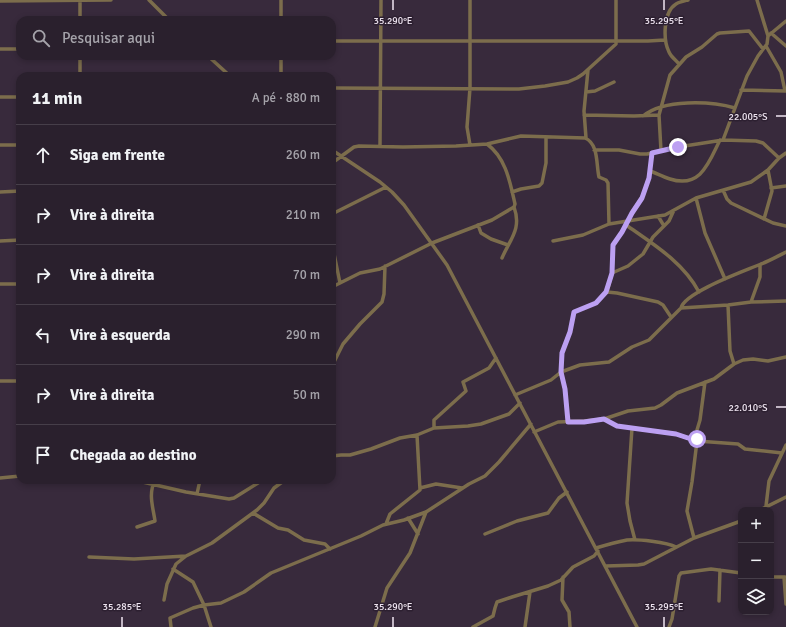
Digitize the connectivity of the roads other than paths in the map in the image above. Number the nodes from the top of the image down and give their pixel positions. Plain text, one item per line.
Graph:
1 (111, 0) edge
2 (149, 0) edge
3 (281, 0) edge
4 (381, 0) edge
5 (470, 0) edge
6 (616, 0) edge
7 (688, 0) edge
8 (757, 0) edge
9 (80, 1) junction
10 (0, 2) edge
11 (80, 16) edge
12 (164, 16) edge
13 (281, 16) edge
14 (786, 21) edge
15 (770, 35) junction
16 (381, 40) junction
17 (470, 40) junction
18 (617, 40) junction
19 (665, 40) junction
20 (336, 41) edge
21 (786, 46) edge
22 (764, 47) junction
23 (0, 49) edge
24 (16, 49) edge
25 (80, 60) edge
26 (212, 60) edge
27 (281, 60) edge
28 (679, 64) junction
29 (588, 70) junction
30 (80, 72) edge
31 (226, 72) edge
32 (281, 72) edge
33 (614, 82) dead end
34 (336, 88) edge
35 (470, 88) junction
36 (381, 89) junction
37 (741, 90) junction
38 (785, 91) edge
39 (586, 92) junction
40 (0, 97) edge
41 (16, 97) edge
42 (660, 107) junction
43 (735, 108) junction
44 (584, 115) junction
45 (659, 115) junction
46 (643, 116) junction
47 (546, 137) junction
48 (586, 138) junction
49 (722, 140) junction
50 (487, 144) junction
51 (0, 145) edge
52 (16, 145) edge
53 (380, 145) junction
54 (470, 145) junction
55 (594, 150) junction
56 (661, 150) junction
57 (336, 153) edge
58 (652, 153) junction
59 (786, 153) edge
60 (342, 157) junction
61 (778, 158) junction
62 (336, 161) edge
63 (768, 170) junction
64 (650, 171) junction
65 (786, 186) edge
66 (386, 187) junction
67 (772, 188) junction
68 (723, 190) junction
69 (0, 192) edge
70 (16, 192) edge
71 (512, 192) junction
72 (696, 198) junction
73 (514, 207) junction
74 (674, 210) junction
75 (336, 212) edge
76 (658, 216) junction
77 (629, 220) junction
78 (764, 220) junction
79 (609, 224) junction
80 (478, 225) junction
81 (626, 225) junction
82 (664, 226) junction
83 (786, 226) edge
84 (16, 240) edge
85 (0, 241) edge
86 (553, 241) dead end
87 (650, 242) junction
88 (432, 243) junction
89 (508, 245) junction
90 (786, 252) edge
91 (502, 258) dead end
92 (336, 264) edge
93 (760, 265) junction
94 (385, 266) junction
95 (612, 273) junction
96 (725, 279) junction
97 (340, 283) junction
98 (0, 284) edge
99 (16, 284) edge
100 (336, 285) edge
101 (606, 292) junction
102 (699, 292) junction
103 (786, 301) edge
104 (751, 302) junction
105 (728, 305) junction
106 (681, 308) junction
107 (671, 318) junction
108 (786, 356) edge
109 (336, 358) edge
110 (496, 358) junction
111 (734, 364) junction
112 (561, 372) junction
113 (16, 380) edge
114 (0, 381) edge
115 (705, 382) junction
116 (516, 395) junction
117 (520, 404) junction
118 (604, 419) junction
119 (568, 422) junction
120 (530, 424) junction
121 (434, 428) junction
122 (632, 428) junction
123 (534, 432) junction
124 (417, 434) junction
125 (697, 441) junction
126 (786, 446) edge
127 (782, 453) junction
128 (336, 455) edge
129 (16, 476) edge
130 (0, 478) edge
131 (148, 484) edge
132 (199, 484) edge
133 (256, 484) edge
134 (280, 484) edge
135 (152, 485) junction
136 (420, 488) junction
137 (462, 488) junction
138 (567, 492) junction
139 (197, 494) junction
140 (786, 498) edge
141 (766, 506) joint
142 (426, 512) junction
143 (253, 513) junction
144 (408, 518) junction
145 (738, 522) edge
146 (386, 524) junction
147 (137, 527) dead end
148 (418, 534) junction
149 (486, 534) dead end
150 (694, 538) junction
151 (635, 540) junction
152 (676, 547) junction
153 (330, 549) junction
154 (597, 549) junction
155 (186, 556) junction
156 (90, 557) dead end
157 (606, 566) junction
158 (173, 569) junction
159 (720, 570) junction
160 (738, 573) edge
161 (774, 576) edge
162 (563, 577) junction
163 (785, 577) edge
164 (530, 592) junction
165 (164, 600) dead end
166 (719, 601) dead end
167 (786, 604) edge
168 (204, 605) junction
169 (171, 627) edge
170 (212, 627) edge
171 (375, 627) edge
172 (473, 627) edge
173 (526, 627) edge
174 (570, 627) edge
175 (637, 627) edge
176 (669, 627) edge

1 - 9 street
2 - 12 street
3 - 13 street
4 - 16 street
5 - 17 street
6 - 18 street
7 - 19 street
8 - 15 street
9 - 10 street
9 - 11 street
14 - 15 street
15 - 21 street
15 - 22 street
16 - 17 street
16 - 20 street
16 - 36 street
17 - 18 street
17 - 35 street
18 - 19 street
18 - 29 street
19 - 28 street
22 - 28 street
22 - 37 street
22 - 38 street
23 - 24 street
25 - 30 street
26 - 31 street
27 - 32 street
28 - 42 street
29 - 35 street
29 - 39 street
33 - 39 street
34 - 36 street
35 - 36 street
35 - 54 street
36 - 53 street
37 - 38 street
37 - 43 street
39 - 44 street
40 - 41 street
42 - 43 street
42 - 45 street
42 - 46 street
43 - 49 street
44 - 46 street
44 - 48 street
45 - 46 street
45 - 56 street
47 - 48 street
47 - 50 street
47 - 71 street
48 - 55 street
49 - 56 street
49 - 61 street
49 - 64 street
50 - 54 street
50 - 71 street
51 - 52 street
53 - 54 street
53 - 60 street
55 - 58 street
55 - 79 street
56 - 58 street
57 - 60 street
58 - 64 street
59 - 61 street
60 - 62 street
60 - 66 street
61 - 63 street
63 - 67 street
63 - 68 street
64 - 77 street
65 - 67 street
66 - 75 street
66 - 88 street
67 - 78 street
68 - 72 street
68 - 78 street
69 - 70 street
71 - 73 street
72 - 74 street
72 - 96 street
73 - 80 street
73 - 89 street
74 - 76 street
74 - 82 street
76 - 77 street
76 - 82 street
77 - 79 street
77 - 81 street
78 - 83 street
79 - 86 street
80 - 88 street
80 - 89 street
81 - 87 street
81 - 95 street
82 - 87 street
84 - 85 street
87 - 95 street
87 - 102 street
88 - 94 street
88 - 110 street
89 - 91 street
90 - 93 street
92 - 97 street
93 - 96 street
93 - 104 street
94 - 97 street
94 - 109 street
95 - 101 street
96 - 102 street
97 - 100 street
98 - 99 street
101 - 107 street
101 - 112 street
102 - 106 street
103 - 104 street
104 - 105 street
105 - 106 street
105 - 111 street
106 - 107 street
107 - 112 street
108 - 111 street
110 - 116 street
110 - 121 street
111 - 115 street
112 - 116 street
112 - 119 street
113 - 114 street
115 - 118 street
115 - 125 street
116 - 117 street
117 - 120 street
117 - 121 street
118 - 119 street
118 - 122 street
119 - 123 street
120 - 123 street
120 - 137 street
121 - 124 street
122 - 125 street
122 - 151 street
123 - 138 street
124 - 128 street
124 - 136 street
125 - 127 street
125 - 150 street
126 - 127 street
127 - 141 street
129 - 130 street
131 - 135 street
132 - 139 street
133 - 139 street
134 - 143 street
135 - 139 street
135 - 147 street
136 - 137 street
136 - 146 street
137 - 142 street
138 - 149 street
138 - 154 street
140 - 141 street
142 - 144 street
142 - 148 street
143 - 153 street
143 - 155 street
144 - 146 street
144 - 148 street
145 - 150 street
146 - 153 street
148 - 171 street
150 - 152 street
151 - 152 street
151 - 154 street
152 - 157 street
153 - 168 street
154 - 157 street
154 - 162 street
155 - 156 street
155 - 158 street
157 - 175 street
158 - 165 street
158 - 168 street
159 - 160 street
159 - 166 street
159 - 176 street
161 - 163 street
162 - 164 street
162 - 174 street
163 - 167 street
164 - 172 street
164 - 173 street
168 - 169 street
168 - 170 street

